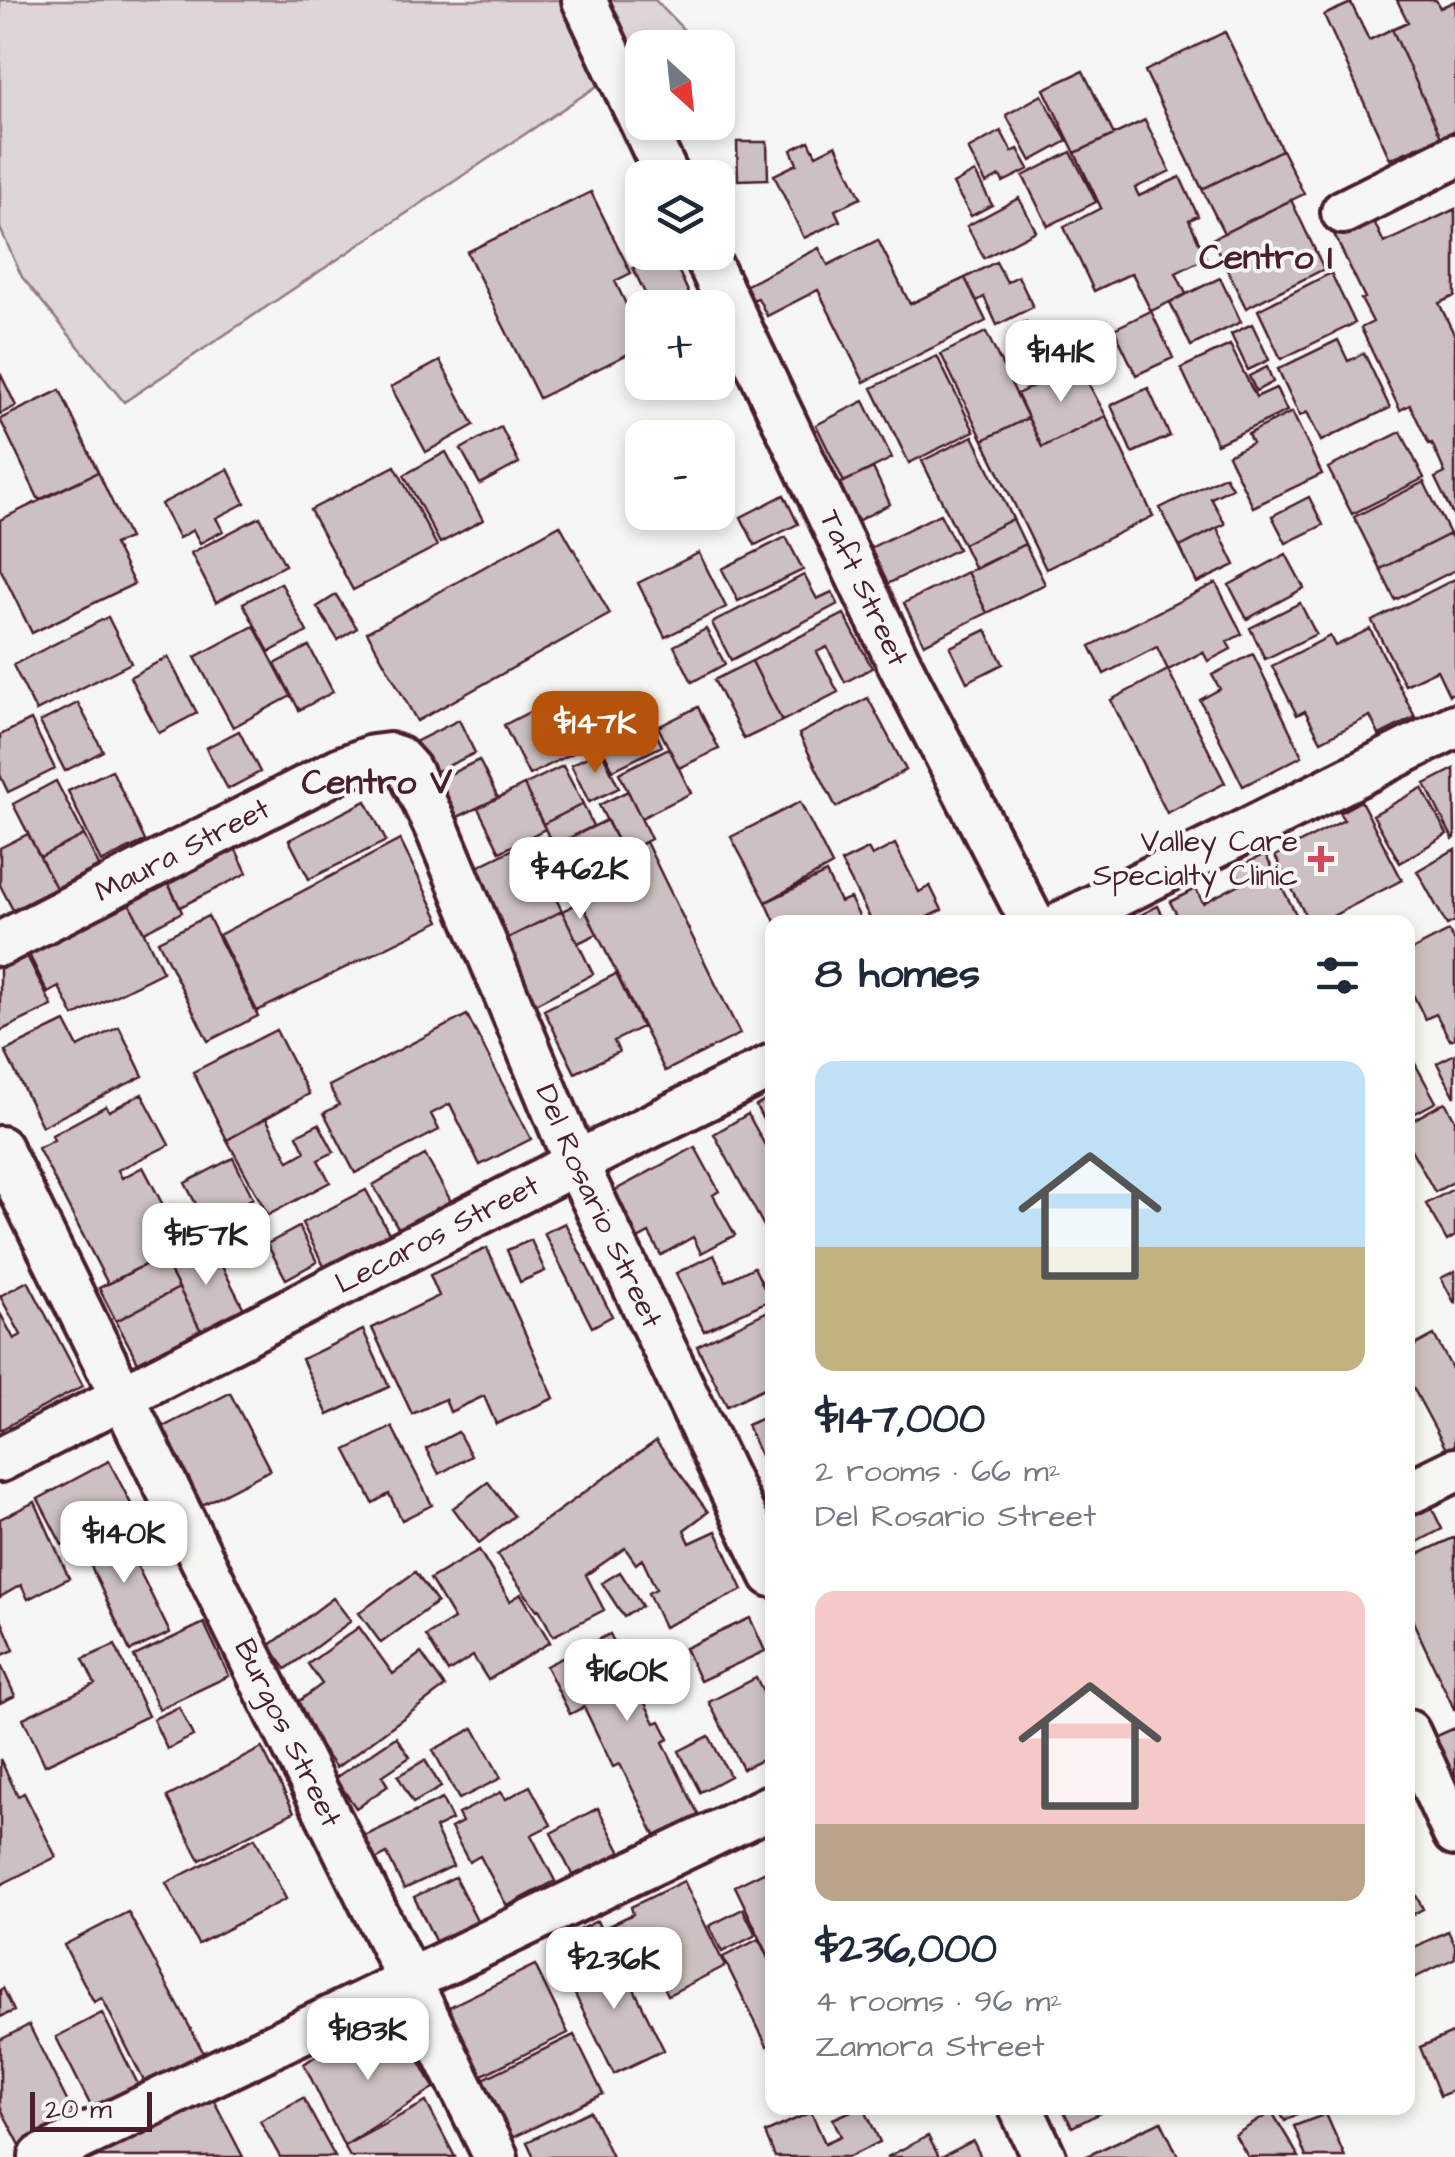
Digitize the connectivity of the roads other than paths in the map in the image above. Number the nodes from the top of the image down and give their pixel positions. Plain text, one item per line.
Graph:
1 (584, 0) edge
2 (1455, 156) edge
3 (660, 160) edge
4 (1343, 212) dead end
5 (713, 270) edge
6 (1455, 726) edge
7 (438, 832) joint
8 (1028, 915) edge
9 (1078, 915) edge
10 (0, 944) edge
11 (765, 1069) edge
12 (0, 1148) edge
13 (576, 1163) junction
14 (122, 1396) junction
15 (0, 1460) edge
16 (1455, 1470) edge
17 (1415, 1490) edge
18 (765, 1560) edge
19 (1415, 1747) edge
20 (765, 1809) edge
21 (1455, 1834) edge
22 (409, 1981) junction
23 (1024, 2115) edge
24 (41, 2157) edge
25 (496, 2157) edge
26 (1044, 2157) edge

1 - 3 street
2 - 4 street
5 - 8 street, Taft Street
6 - 9 street
7 - 10 street, Maura Street
7 - 13 street, Del Rosario Street
11 - 13 street, Lecaros Street
12 - 14 street, Burgos Street
13 - 14 street, Lecaros Street
13 - 18 street, Del Rosario Street
14 - 15 street, Lecaros Street
14 - 22 street, Burgos Street
16 - 17 street
19 - 21 street
20 - 22 street
22 - 24 street
22 - 25 street, Burgos Street
23 - 26 street

